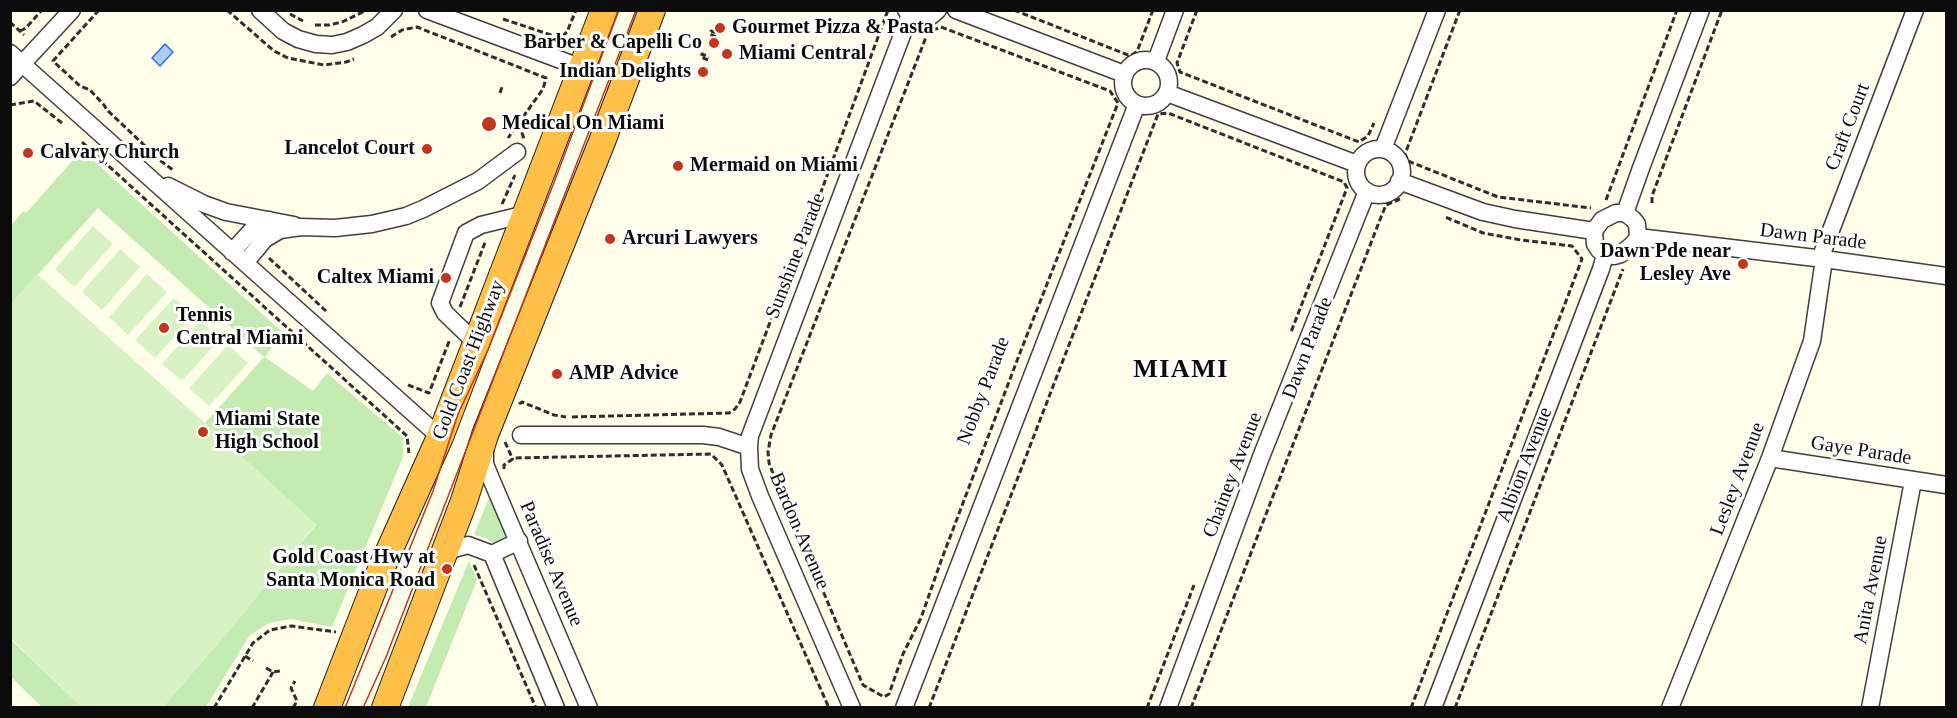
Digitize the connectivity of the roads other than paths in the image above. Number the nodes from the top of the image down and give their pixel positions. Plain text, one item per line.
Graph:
1 (72, 10) edge
2 (260, 10) edge
3 (393, 10) edge
4 (427, 10) edge
5 (604, 10) edge
6 (652, 10) edge
7 (938, 10) edge
8 (956, 10) edge
9 (1175, 10) edge
10 (1437, 10) edge
11 (1701, 10) edge
12 (1914, 10) edge
13 (908, 12) edge
14 (16, 58) edge
15 (1156, 61) junction
16 (582, 68) junction
17 (1124, 74) junction
18 (10, 76) edge
19 (1167, 93) junction
20 (1137, 104) junction
21 (1383, 149) junction
22 (520, 153) road end
23 (1357, 164) junction
24 (141, 170) junction
25 (1399, 181) junction
26 (1367, 191) junction
27 (1625, 213) junction
28 (526, 214) junction
29 (269, 220) junction
30 (301, 227) junction
31 (1594, 231) junction
32 (1638, 237) junction
33 (1605, 255) junction
34 (238, 257) junction
35 (1822, 259) junction
36 (1947, 276) edge
37 (476, 343) junction
38 (485, 435) junction
39 (521, 435) dead end
40 (440, 437) junction
41 (749, 447) junction
42 (1770, 458) junction
43 (1913, 481) junction
44 (1947, 484) edge
45 (519, 541) junction
46 (443, 552) junction
47 (492, 554) junction
48 (327, 708) edge
49 (385, 708) edge
50 (556, 708) edge
51 (589, 708) edge
52 (852, 708) edge
53 (904, 708) edge
54 (1168, 708) edge
55 (1433, 708) edge
56 (1670, 708) edge
57 (1870, 708) edge

1 - 14 street
2 - 3 street
4 - 16 street
5 - 16 highway, Gold Coast Highway
6 - 38 highway
7 - 13 street
8 - 17 street
9 - 15 street
10 - 21 street
11 - 27 street
12 - 35 street, Craft Court
13 - 41 street, Sunshine Parade
14 - 18 street
14 - 24 street
15 - 17 street
15 - 19 street
16 - 28 highway, Gold Coast Highway
17 - 20 street
19 - 20 street
19 - 23 street
20 - 53 street, Nobby Parade
21 - 23 street
21 - 25 street
22 - 30 street
23 - 26 street
24 - 29 street
24 - 34 street
25 - 26 street
25 - 31 street
26 - 54 street, Chainey Avenue
27 - 31 street
27 - 32 street
28 - 37 highway, Gold Coast Highway
28 - 37 street
29 - 30 street
29 - 34 street
30 - 34 street
31 - 33 street
32 - 33 street
32 - 35 street, Dawn Parade
33 - 55 street, Albion Avenue
34 - 40 street
35 - 36 street, Dawn Parade
35 - 42 street, Lesley Avenue
37 - 40 highway, Gold Coast Highway
38 - 45 street, Paradise Avenue
38 - 46 highway
39 - 41 street
40 - 48 highway, Gold Coast Highway
41 - 52 street, Bardon Avenue
42 - 43 street, Gaye Parade
42 - 56 street, Lesley Avenue
43 - 44 street, Gaye Parade
43 - 57 street, Anita Avenue
45 - 47 street
45 - 51 street, Paradise Avenue
46 - 47 street
46 - 49 highway
47 - 50 street

